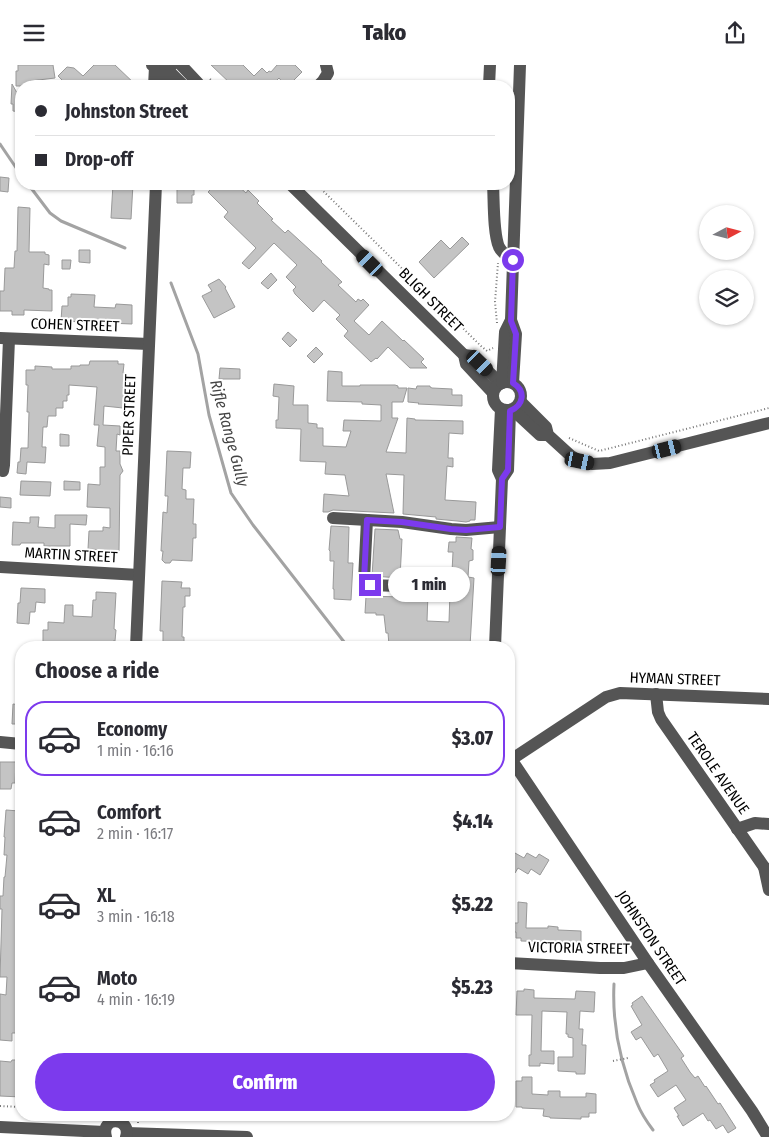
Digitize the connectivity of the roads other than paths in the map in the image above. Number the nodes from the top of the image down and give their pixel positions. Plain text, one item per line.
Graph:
1 (181, 65) edge
2 (326, 65) edge
3 (490, 65) edge
4 (520, 65) edge
5 (162, 67) edge
6 (157, 80) edge
7 (164, 80) edge
8 (177, 80) edge
9 (195, 80) edge
10 (324, 80) edge
11 (489, 80) edge
12 (156, 190) edge
13 (296, 190) edge
14 (493, 190) edge
15 (513, 260) junction
16 (511, 321) junction
17 (4, 338) edge
18 (149, 344) junction
19 (504, 350) junction
20 (464, 355) junction
21 (480, 363) junction
22 (502, 386) junction
23 (511, 408) junction
24 (769, 423) edge
25 (3, 471) dead end
26 (333, 518) dead end
27 (367, 520) junction
28 (500, 527) junction
29 (0, 567) edge
30 (139, 575) junction
31 (398, 586) dead end
32 (136, 641) edge
33 (495, 641) edge
34 (656, 694) junction
35 (769, 699) edge
36 (0, 743) edge
37 (15, 743) edge
38 (515, 755) edge
39 (515, 768) edge
40 (769, 824) edge
41 (737, 829) junction
42 (766, 869) edge
43 (769, 890) edge
44 (515, 963) edge
45 (648, 963) junction
46 (112, 1121) edge
47 (120, 1121) edge
48 (0, 1127) edge
49 (105, 1134) edge
50 (127, 1135) edge
51 (247, 1137) edge
52 (768, 1137) edge

1 - 9 street
2 - 10 street
3 - 11 street
4 - 15 street
5 - 6 street
5 - 7 street
5 - 8 street
12 - 18 street, PIPER STREET
13 - 20 street, BLIGH STREET
14 - 15 street
15 - 16 street
16 - 19 street
16 - 22 street
17 - 18 street, COHEN STREET
17 - 25 street
18 - 30 street, PIPER STREET
19 - 21 street
19 - 22 street
20 - 21 street, BLIGH STREET
20 - 22 street, BLIGH STREET
21 - 22 street, BLIGH STREET
22 - 23 street
22 - 23 street
23 - 24 street
23 - 28 street
26 - 27 street
27 - 28 street
27 - 31 street
28 - 33 street
29 - 30 street, MARTIN STREET
30 - 32 street, PIPER STREET
34 - 35 street, HYMAN STREET
34 - 38 street, HYMAN STREET
34 - 41 street, TEROLE AVENUE
36 - 37 street
39 - 45 street, JOHNSTON STREET
40 - 41 street
41 - 42 street, TEROLE AVENUE
42 - 43 street, TEROLE AVENUE
44 - 45 street, VICTORIA STREET
45 - 52 street, JOHNSTON STREET
46 - 49 street
47 - 50 street
48 - 49 street
50 - 51 street

